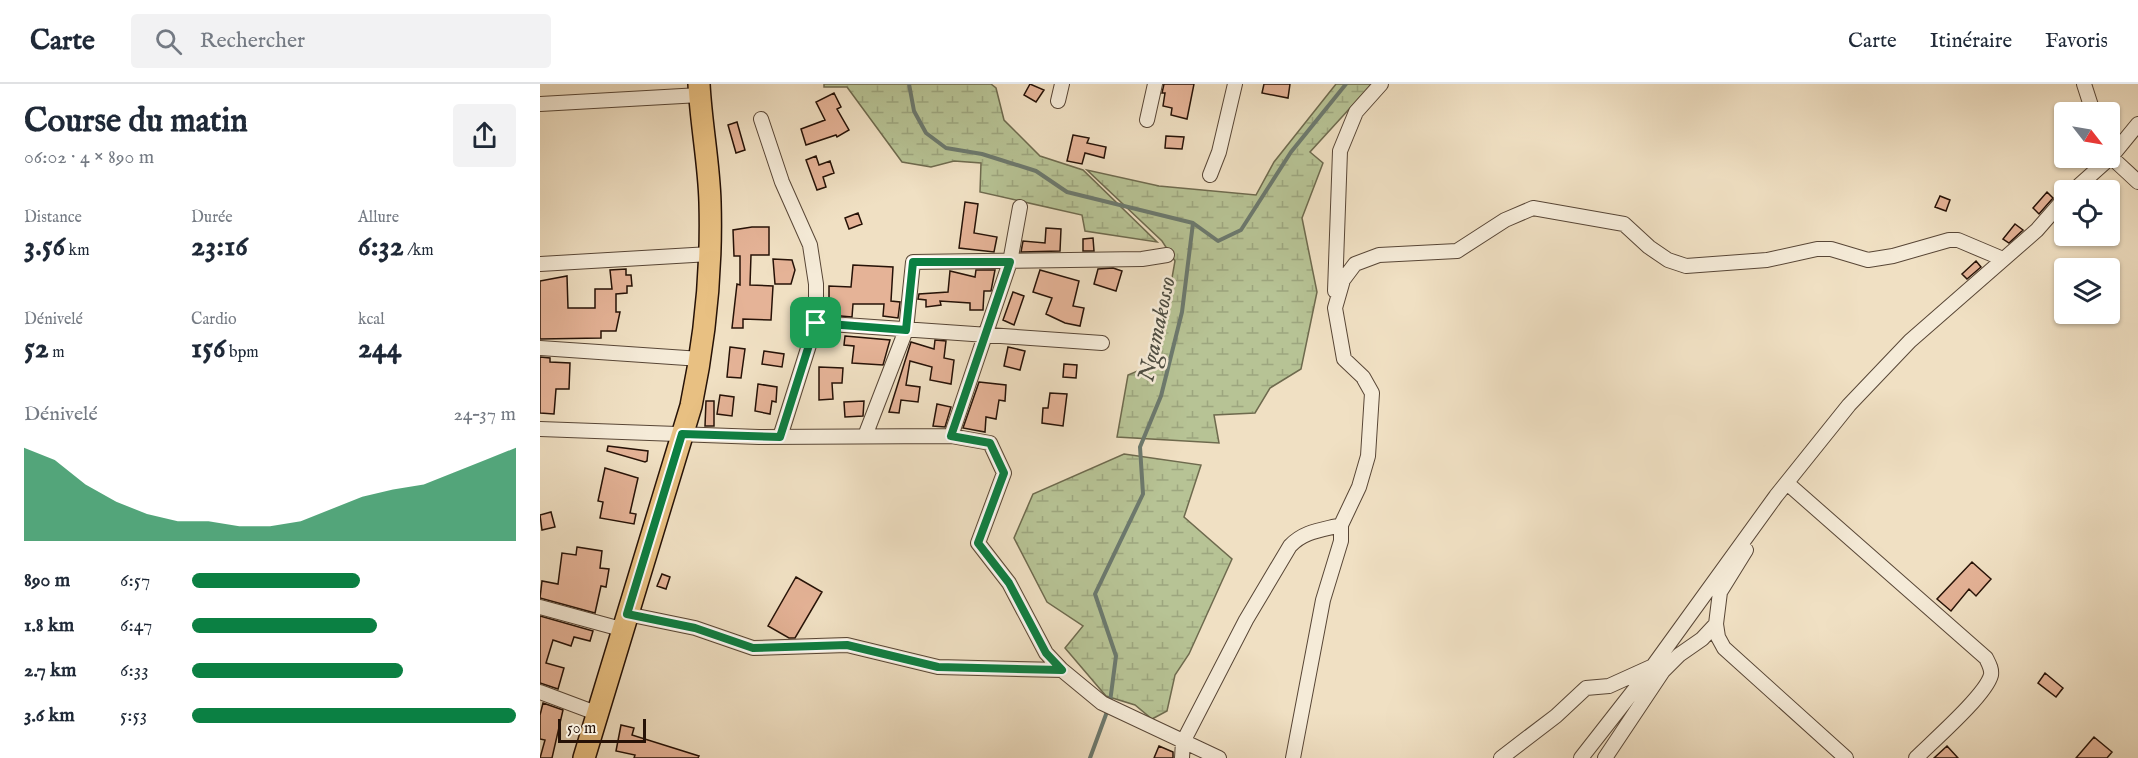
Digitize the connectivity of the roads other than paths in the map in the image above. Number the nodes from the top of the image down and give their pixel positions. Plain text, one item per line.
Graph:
1 (1062, 84) edge
2 (1155, 84) edge
3 (1235, 84) edge
4 (1381, 84) edge
5 (2084, 84) edge
6 (700, 89) edge
7 (1058, 101) dead end
8 (2090, 102) edge
9 (540, 104) edge
10 (761, 119) dead end
11 (1147, 120) dead end
12 (2138, 124) edge
13 (2120, 143) edge
14 (2120, 164) edge
15 (2096, 168) edge
16 (1210, 175) dead end
17 (2084, 180) edge
18 (2138, 182) edge
19 (1020, 207) dead end
20 (2054, 210) edge
21 (710, 254) junction
22 (1167, 255) dead end
23 (2003, 259) junction
24 (1010, 262) junction
25 (540, 264) edge
26 (1335, 308) junction
27 (816, 323) junction
28 (906, 330) junction
29 (986, 333) junction
30 (1101, 343) dead end
31 (540, 348) edge
32 (701, 359) junction
33 (540, 429) edge
34 (682, 434) junction
35 (865, 436) junction
36 (951, 436) junction
37 (780, 437) junction
38 (1787, 483) junction
39 (1776, 496) junction
40 (1341, 525) junction
41 (540, 607) edge
42 (624, 622) junction
43 (1716, 624) junction
44 (1653, 666) junction
45 (1062, 670) junction
46 (540, 692) edge
47 (596, 713) junction
48 (1183, 742) junction
49 (584, 758) edge
50 (1182, 758) edge
51 (1219, 758) edge
52 (1293, 758) edge
53 (1501, 758) edge
54 (1581, 758) edge
55 (1605, 758) edge
56 (1846, 758) edge
57 (1916, 758) edge

1 - 7 street
2 - 11 street
3 - 16 street
4 - 26 street
5 - 8 street
6 - 9 street
6 - 21 main road
10 - 27 street
12 - 13 street
14 - 18 street
15 - 17 street
19 - 24 street
20 - 23 street
21 - 25 street
21 - 32 main road
22 - 24 street
23 - 26 street
23 - 38 street
24 - 28 street
24 - 29 street
26 - 40 street
27 - 28 street
27 - 37 street
28 - 29 street
28 - 35 street
29 - 30 street
29 - 36 street
31 - 32 street
32 - 34 main road
33 - 34 street
34 - 37 street
34 - 42 main road
35 - 36 street
35 - 37 street
36 - 45 street
38 - 39 street
38 - 57 street
39 - 43 street
39 - 44 street
40 - 48 street
40 - 52 street
41 - 42 street
42 - 45 street
42 - 47 main road
43 - 55 street
43 - 56 street
44 - 53 street
44 - 54 street
45 - 48 street
46 - 47 street
47 - 49 main road
48 - 50 street
48 - 51 street

